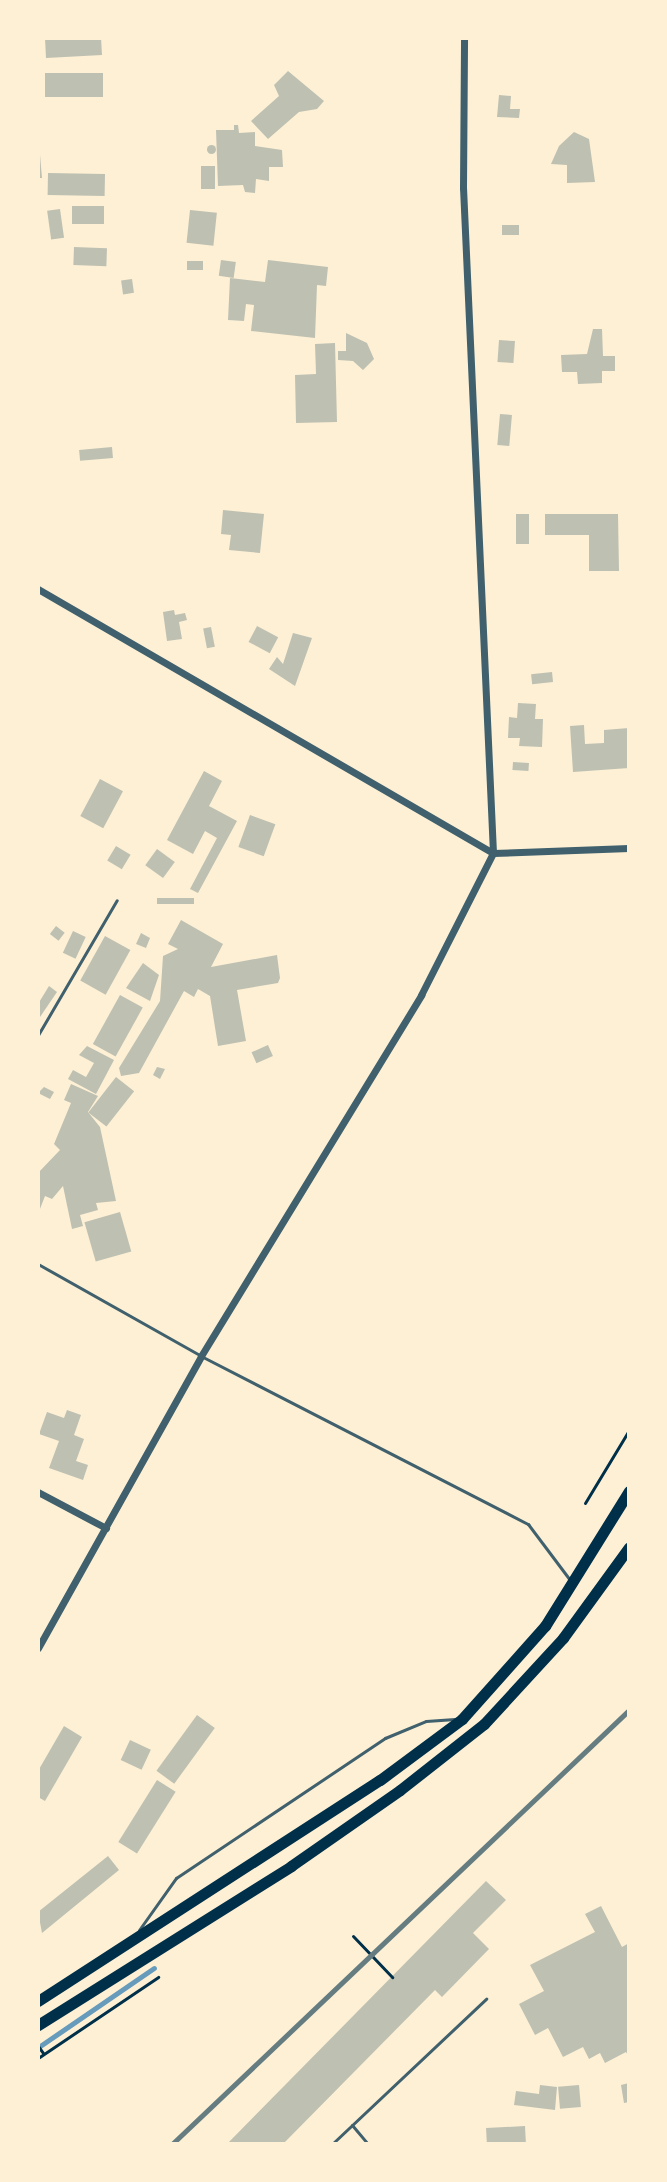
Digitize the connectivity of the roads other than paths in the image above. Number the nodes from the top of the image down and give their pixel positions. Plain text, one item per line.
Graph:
1 (464, 38) edge
2 (38, 589) edge
3 (629, 848) edge
4 (493, 853) junction
5 (117, 900) dead end
6 (38, 1035) edge
7 (38, 1264) edge
8 (201, 1356) junction
9 (629, 1491) edge
10 (38, 1492) edge
11 (106, 1528) junction
12 (629, 1547) edge
13 (573, 1583) junction
14 (38, 1648) edge
15 (462, 1719) junction
16 (136, 1937) junction
17 (486, 1999) dead end
18 (38, 2001) edge
19 (38, 2025) edge
20 (352, 2125) junction
21 (332, 2144) edge
22 (368, 2144) edge

1 - 4 street
2 - 4 street
3 - 4 street
4 - 8 street
5 - 6 lane
7 - 8 lane
8 - 11 street
8 - 13 lane
9 - 13 highway
10 - 11 street
11 - 14 street
12 - 19 highway
13 - 15 highway
15 - 16 highway
15 - 16 lane
16 - 18 highway
17 - 20 lane
20 - 21 lane
20 - 22 lane

